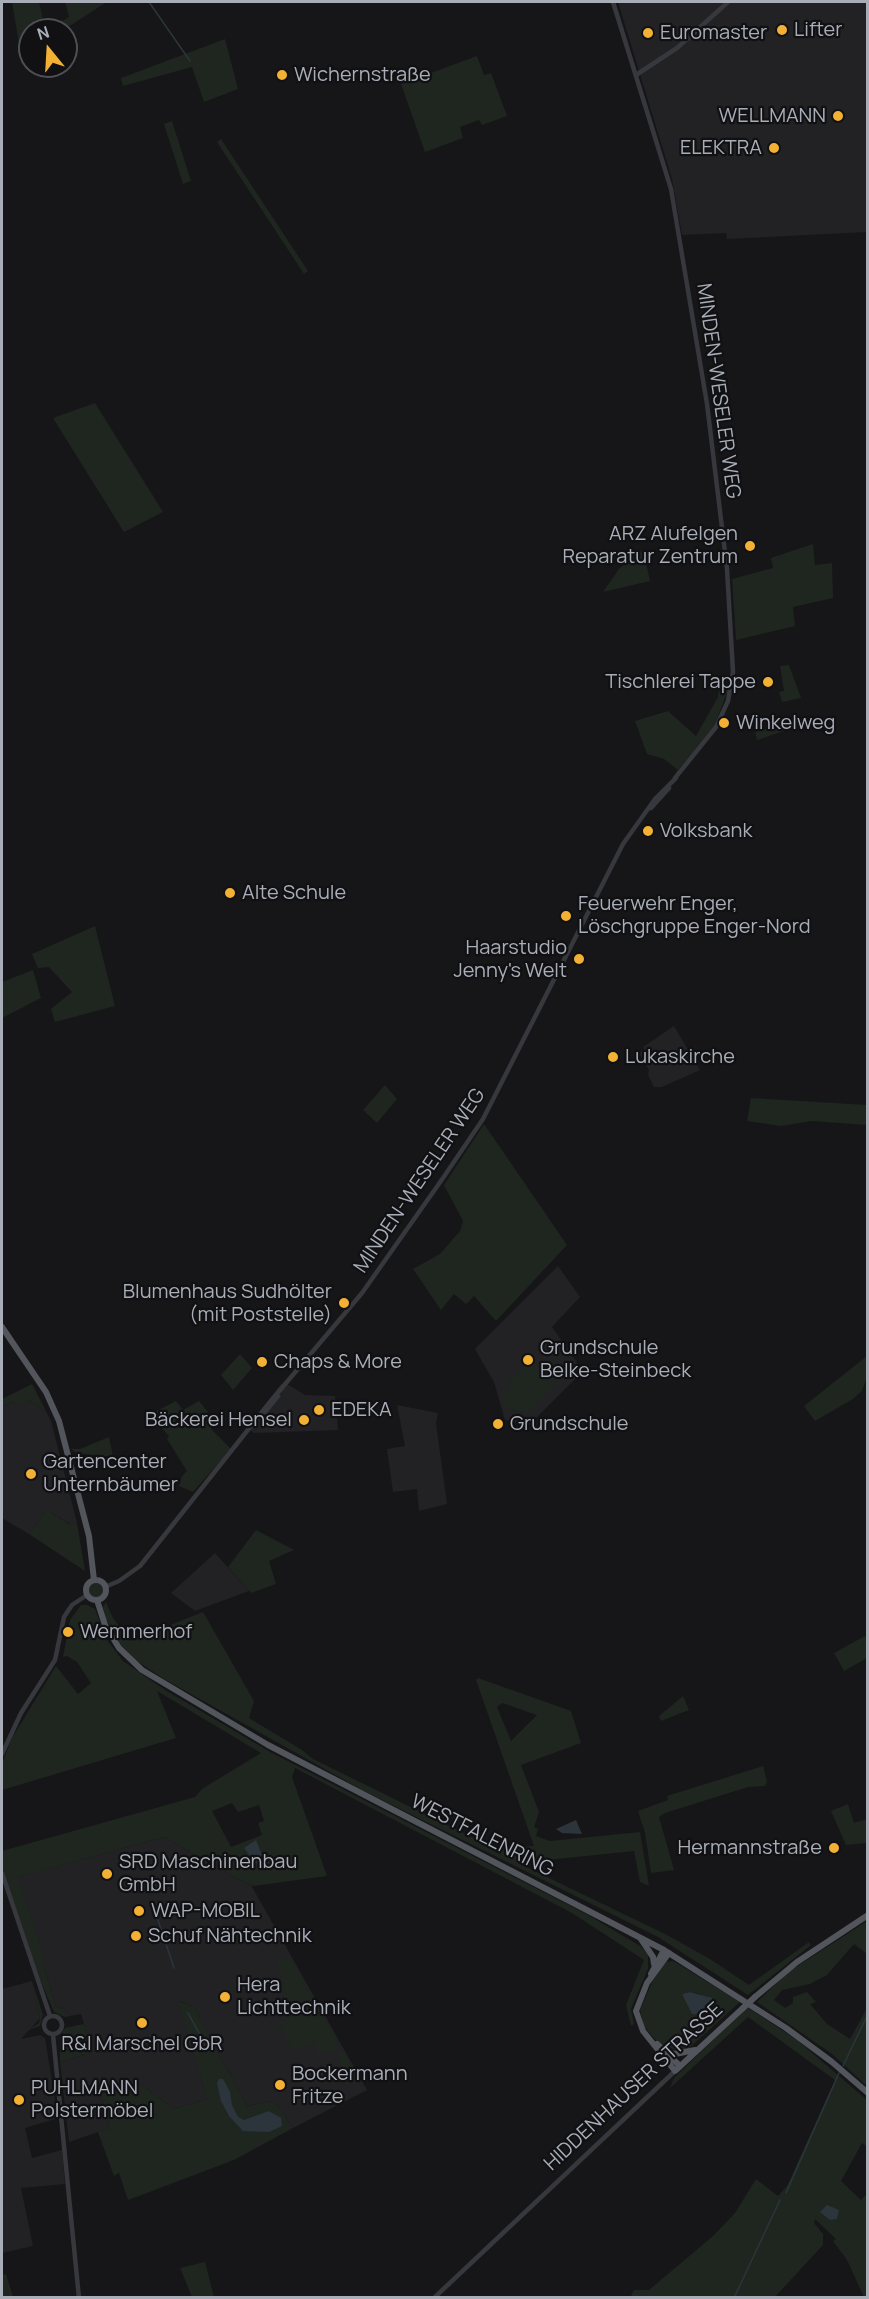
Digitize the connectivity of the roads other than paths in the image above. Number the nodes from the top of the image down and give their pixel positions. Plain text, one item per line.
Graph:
1 (613, 2) edge
2 (728, 2) edge
3 (636, 75) junction
4 (2, 1327) edge
5 (94, 1580) junction
6 (105, 1587) junction
7 (87, 1595) junction
8 (97, 1600) junction
9 (2, 1754) edge
10 (2, 1873) edge
11 (867, 1915) edge
12 (639, 1936) junction
13 (666, 1951) junction
14 (654, 1965) junction
15 (647, 1983) junction
16 (50, 2016) junction
17 (53, 2035) junction
18 (649, 2038) junction
19 (698, 2049) junction
20 (666, 2052) junction
21 (677, 2069) junction
22 (867, 2093) edge
23 (79, 2298) edge
24 (434, 2298) edge

1 - 3 street, MINDEN-WESELER WEG
2 - 3 street
3 - 6 street, MINDEN-WESELER WEG
4 - 5 main road
5 - 6 main road
5 - 7 main road
6 - 8 main road
7 - 8 main road
7 - 9 street
8 - 12 main road, WESTFALENRING
10 - 16 street
11 - 19 main road, HIDDENHAUSER STRASSE, bridge
12 - 13 main road, WESTFALENRING
12 - 14 main road
13 - 14 main road
13 - 15 main road
13 - 22 main road, WESTFALENRING
14 - 15 main road
15 - 18 main road
16 - 17 street
16 - 17 street
17 - 23 street
18 - 20 main road
18 - 21 main road
19 - 20 main road
19 - 21 main road, HIDDENHAUSER STRASSE
20 - 21 main road
21 - 24 street, HIDDENHAUSER STRASSE

